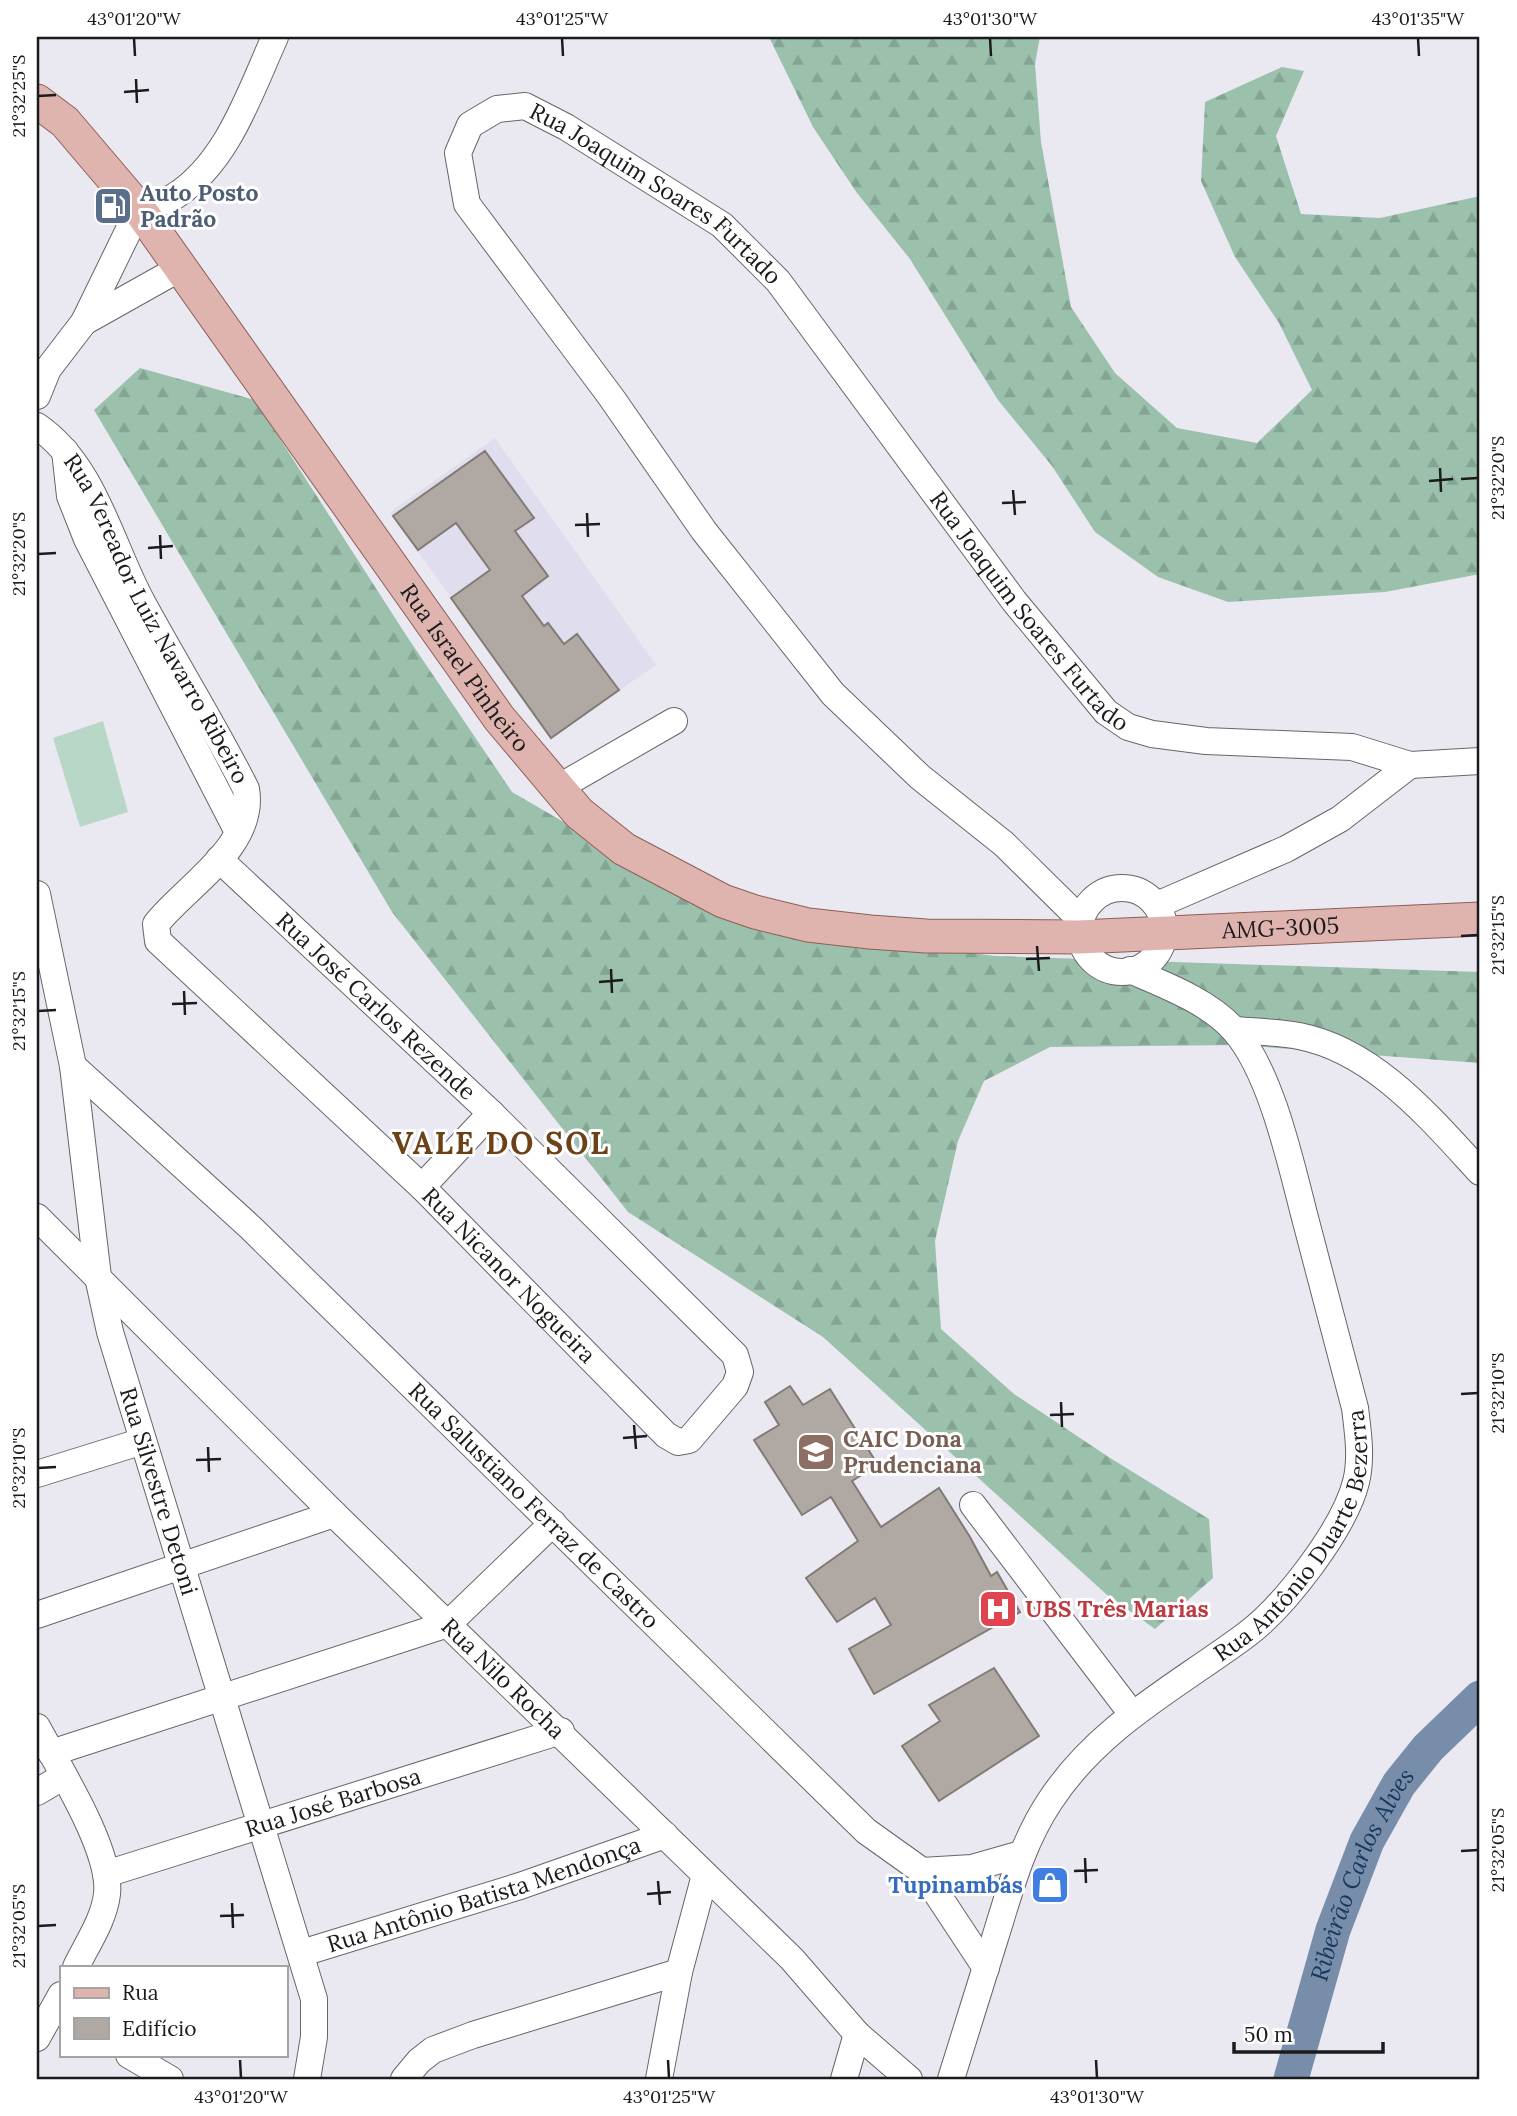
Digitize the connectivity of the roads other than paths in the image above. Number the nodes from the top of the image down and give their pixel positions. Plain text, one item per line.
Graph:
1 (275, 37) edge
2 (37, 101) edge
3 (139, 209) junction
4 (182, 267) junction
5 (84, 322) junction
6 (37, 396) edge
7 (37, 426) edge
8 (674, 721) dead end
9 (1480, 761) edge
10 (1410, 765) junction
11 (556, 789) junction
12 (219, 859) junction
13 (37, 894) edge
14 (1161, 919) junction
15 (1480, 919) edge
16 (156, 924) joint
17 (1079, 928) junction
18 (1130, 970) junction
19 (1234, 1030) junction
20 (73, 1066) junction
21 (491, 1113) junction
22 (1480, 1172) edge
23 (422, 1187) junction
24 (39, 1225) edge
25 (98, 1277) junction
26 (690, 1440) joint
27 (143, 1441) junction
28 (37, 1474) edge
29 (973, 1505) dead end
30 (334, 1514) junction
31 (553, 1523) junction
32 (182, 1565) junction
33 (37, 1615) edge
34 (448, 1624) junction
35 (224, 1699) junction
36 (1132, 1714) junction
37 (37, 1727) edge
38 (561, 1731) junction
39 (51, 1753) junction
40 (64, 1776) junction
41 (37, 1792) edge
42 (261, 1824) junction
43 (665, 1835) junction
44 (1021, 1854) junction
45 (922, 1871) junction
46 (107, 1874) junction
47 (705, 1875) junction
48 (302, 1953) junction
49 (76, 1966) edge
50 (986, 1968) junction
51 (678, 1972) junction
52 (59, 2006) edge
53 (857, 2034) junction
54 (37, 2038) edge
55 (131, 2056) edge
56 (170, 2079) edge
57 (307, 2079) edge
58 (404, 2079) edge
59 (659, 2079) edge
60 (844, 2079) edge
61 (909, 2079) edge
62 (951, 2079) edge

1 - 3 street
2 - 3 main road, Rua Israel Pinheiro
3 - 4 main road, Rua Israel Pinheiro
3 - 5 street
4 - 5 street
4 - 11 main road, Rua Israel Pinheiro
5 - 6 street
7 - 12 street, Rua Vereador Luiz Navarro Ribeiro
8 - 11 street
9 - 10 street, Rua Joaquim Soares Furtado
10 - 14 street
10 - 17 street, Rua Joaquim Soares Furtado
11 - 17 main road, Rua Israel Pinheiro
12 - 16 street, Rua Vereador Luiz Navarro Ribeiro
12 - 21 street, Rua José Carlos Rezende
13 - 20 street, Rua Silvestre Detoni
14 - 15 main road, AMG-3005
14 - 17 main road, AMG-3005
14 - 17 street
14 - 18 street
16 - 23 street, Rua Nicanor Nogueira
17 - 18 street, Rua Joaquim Soares Furtado
18 - 19 street, Rua Antônio Duarte Bezerra
19 - 22 street
19 - 36 street, Rua Antônio Duarte Bezerra
20 - 25 street, Rua Silvestre Detoni
20 - 31 street, Rua Salustiano Ferraz de Castro
21 - 23 street
21 - 26 street, Rua José Carlos Rezende
23 - 26 street, Rua Nicanor Nogueira
24 - 25 street, Rua Nilo Rocha
25 - 27 street, Rua Silvestre Detoni
25 - 30 street, Rua Nilo Rocha
27 - 28 street
27 - 32 street, Rua Silvestre Detoni
29 - 36 street
30 - 32 street
30 - 34 street, Rua Nilo Rocha
31 - 34 street
31 - 45 street, Rua Salustiano Ferraz de Castro
32 - 33 street
32 - 35 street, Rua Silvestre Detoni
34 - 35 street
34 - 38 street, Rua Nilo Rocha
35 - 39 street
35 - 42 street, Rua Silvestre Detoni
36 - 44 street, Rua Antônio Duarte Bezerra
37 - 39 street
38 - 42 street, Rua José Barbosa
38 - 43 street, Rua Nilo Rocha
39 - 40 street
40 - 41 street
40 - 46 street
42 - 46 street, Rua José Barbosa
42 - 48 street, Rua Silvestre Detoni
43 - 47 street, Rua Nilo Rocha
43 - 48 street, Rua Antônio Batista Mendonça
44 - 45 street
44 - 50 street, Rua Antônio Duarte Bezerra
45 - 50 street
46 - 49 street
47 - 51 street
47 - 53 street, Rua Nilo Rocha
48 - 57 street, Rua Silvestre Detoni
50 - 62 street, Rua Antônio Duarte Bezerra
51 - 58 street
51 - 59 street
52 - 54 street
53 - 60 street
53 - 61 street, Rua Nilo Rocha
55 - 56 street

